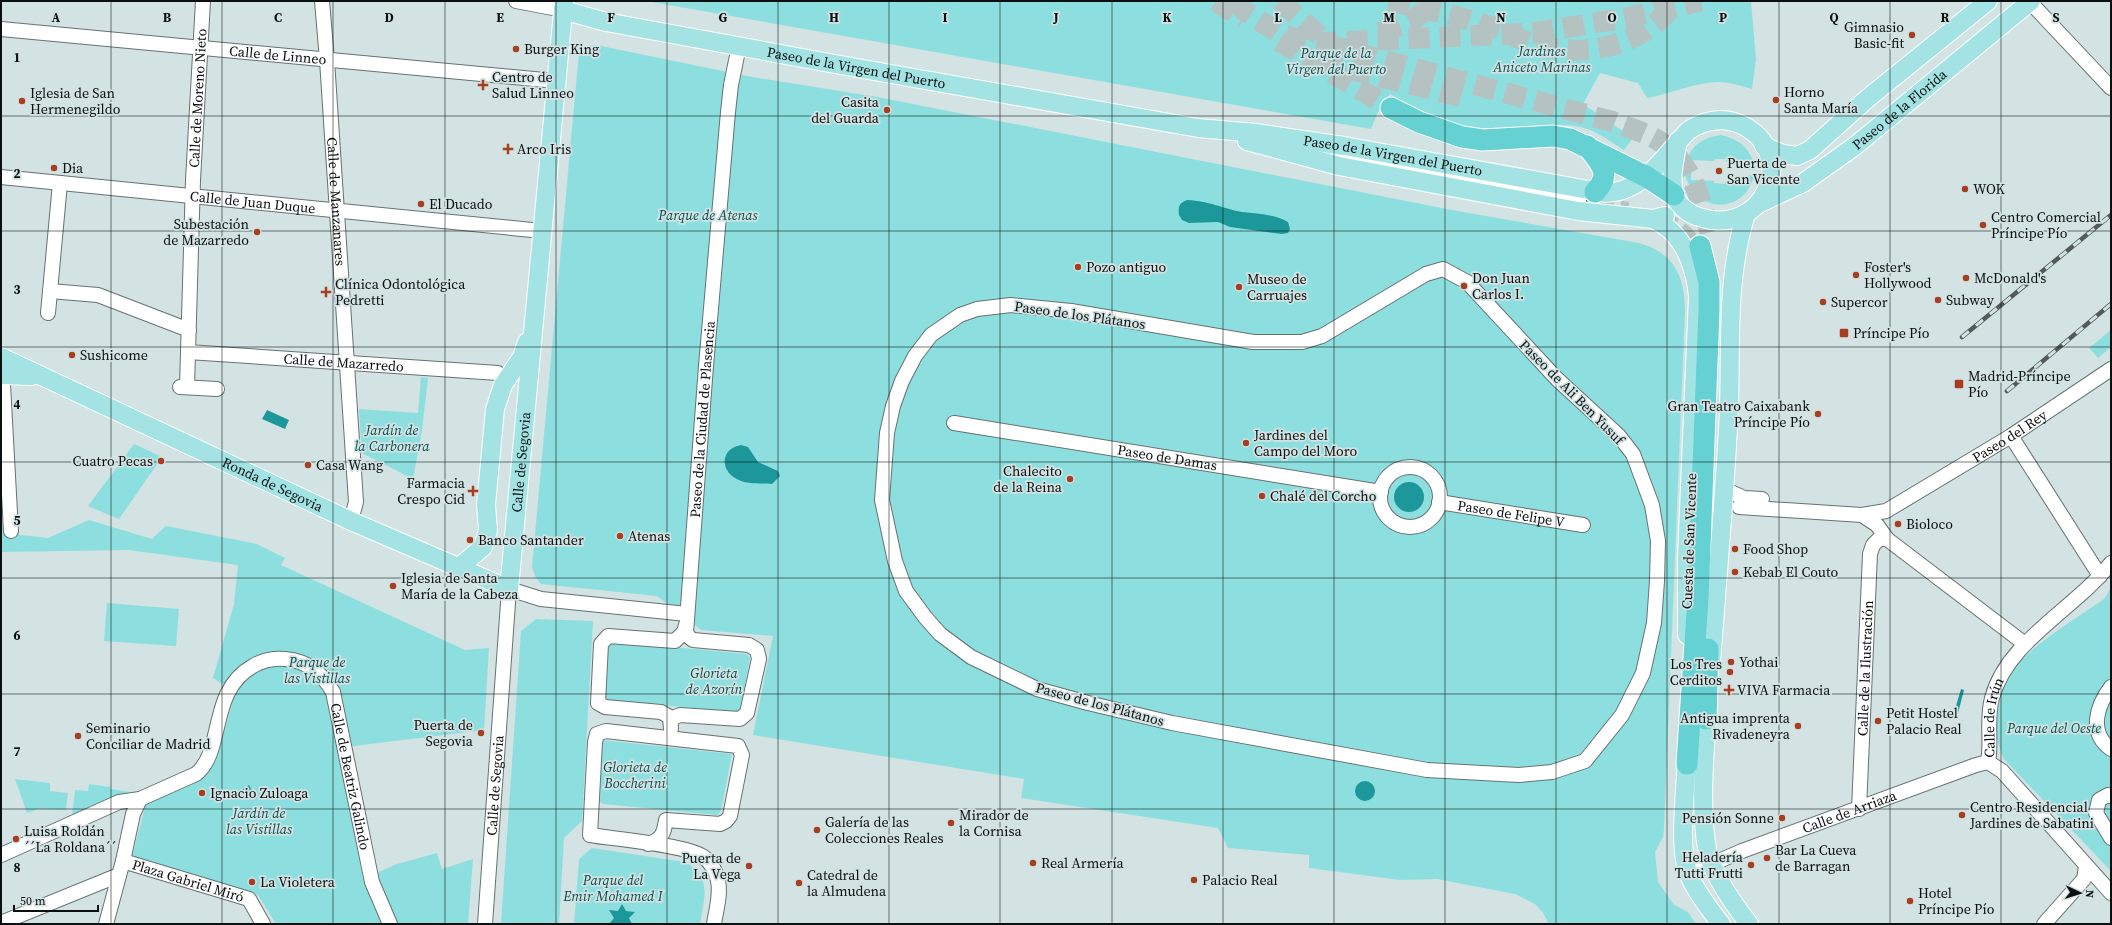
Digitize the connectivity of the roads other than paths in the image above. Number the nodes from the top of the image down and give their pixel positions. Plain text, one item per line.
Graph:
1 (203, 1) edge
2 (322, 1) edge
3 (516, 1) edge
4 (1988, 1) edge
5 (2030, 1) edge
6 (564, 6) edge
7 (1, 29) edge
8 (199, 46) junction
9 (739, 46) junction
10 (328, 60) junction
11 (555, 81) junction
12 (2111, 88) edge
13 (1391, 108) tunnel mouth
14 (1678, 141) junction
15 (1587, 146) junction
16 (1764, 146) junction
17 (1, 177) edge
18 (1647, 177) junction
19 (60, 183) junction
20 (193, 196) junction
21 (1584, 198) junction
22 (1680, 203) junction
23 (1752, 209) junction
24 (336, 210) junction
25 (1653, 219) junction
26 (542, 231) junction
27 (1698, 244) junction
28 (1443, 269) joint
29 (50, 291) junction
30 (48, 313) dead end
31 (534, 322) junction
32 (189, 330) junction
33 (188, 352) junction
34 (347, 363) junction
35 (2, 367) edge
36 (2111, 369) edge
37 (498, 373) dead end
38 (217, 389) dead end
39 (954, 423) dead end
40 (2011, 436) junction
41 (1724, 489) junction
42 (1381, 492) junction
43 (1905, 499) junction
44 (1439, 502) junction
45 (1739, 507) dead end
46 (1862, 516) junction
47 (351, 521) junction
48 (1583, 525) dead end
49 (10, 531) dead end
50 (1887, 539) junction
51 (2111, 563) edge
52 (458, 568) junction
53 (2100, 576) junction
54 (509, 589) junction
55 (687, 620) junction
56 (2025, 644) junction
57 (2111, 687) edge
58 (1706, 719) junction
59 (671, 722) junction
60 (670, 737) junction
61 (2111, 749) edge
62 (1370, 760) joint
63 (1988, 762) junction
64 (1687, 764) joint
65 (2111, 796) edge
66 (140, 799) junction
67 (1859, 809) junction
68 (664, 832) junction
69 (2111, 838) edge
70 (648, 844) junction
71 (682, 849) junction
72 (1, 855) edge
73 (123, 861) junction
74 (1711, 864) junction
75 (2086, 866) junction
76 (1689, 874) junction
77 (119, 875) junction
78 (2111, 893) edge
79 (258, 921) edge
80 (1, 923) edge
81 (106, 924) edge
82 (390, 924) edge
83 (485, 924) edge
84 (714, 924) edge
85 (1721, 924) edge
86 (1749, 924) edge
87 (2044, 924) edge

1 - 8 street, Calle de Moreno Nieto
2 - 10 street, Calle de Manzanares
3 - 6 street, Paseo de la Virgen del Puerto
4 - 16 main road, Paseo de la Florida
5 - 12 street
5 - 23 main road, Paseo de la Florida
6 - 9 main road, Paseo de la Virgen del Puerto
6 - 11 main road, Calle de Segovia
7 - 8 street, Calle de Linneo
8 - 10 street, Calle de Linneo
8 - 20 street, Calle de Moreno Nieto
9 - 21 main road, Paseo de la Virgen del Puerto
9 - 55 street, Paseo de la Ciudad de Plasencia
10 - 11 street, Calle de Linneo
10 - 24 street, Calle de Manzanares
11 - 26 main road, Calle de Segovia
13 - 15 highway
14 - 16 main road
14 - 18 main road, Paseo de la Virgen del Puerto
14 - 22 main road
15 - 18 highway
15 - 21 highway
16 - 23 main road
17 - 19 street, Calle de Juan Duque
18 - 21 main road, Paseo de la Virgen del Puerto
18 - 22 highway
19 - 20 street, Calle de Juan Duque
19 - 29 street
20 - 24 street, Calle de Juan Duque
20 - 32 street, Calle de Moreno Nieto
21 - 25 main road, Paseo de la Virgen del Puerto
22 - 23 main road
22 - 25 main road, Paseo de la Virgen del Puerto
22 - 27 main road
23 - 41 main road, Cuesta de San Vicente
24 - 26 street, Calle de Juan Duque
24 - 34 street, Calle de Manzanares
25 - 27 main road
26 - 31 main road, Calle de Segovia
27 - 58 highway
27 - 64 highway
28 - 62 street, Paseo de Ali Ben Yusuf
28 - 62 street, Paseo de los Plátanos
29 - 30 street
29 - 32 street
31 - 52 main road
31 - 54 main road, Calle de Segovia
32 - 33 street, Calle de Moreno Nieto
33 - 34 street, Calle de Mazarredo
33 - 38 street, Calle de Moreno Nieto
34 - 37 street, Calle de Mazarredo
34 - 47 street, Calle de Manzanares
35 - 47 main road, Ronda de Segovia
35 - 49 street
36 - 40 street, Paseo del Rey
39 - 42 street, Paseo de Damas
40 - 43 street, Paseo del Rey
40 - 53 street
41 - 43 street, Paseo del Rey
41 - 58 main road, Cuesta de San Vicente
42 - 44 street
42 - 44 street
43 - 46 street, Paseo del Rey
44 - 48 street, Paseo de Felipe V
45 - 46 street, Paseo del Rey
46 - 50 street
47 - 52 main road, Ronda de Segovia
50 - 56 street
50 - 67 street, Calle de la Ilustración
51 - 53 street, Calle de Irún
52 - 54 main road, Ronda de Segovia
53 - 56 street, Calle de Irún
54 - 55 street
54 - 83 street, Calle de Segovia
55 - 59 street
55 - 59 street
56 - 63 street, Calle de Irún
57 - 61 street
58 - 74 main road, Cuesta de San Vicente
59 - 60 street
60 - 68 street
60 - 70 street
63 - 67 street, Calle de Arriaza
63 - 75 street, Calle de Irún
64 - 76 main road
65 - 69 street
66 - 72 street, Calle de Beatriz Galindo
66 - 73 street, Plaza Gabriel Miró
66 - 82 street, Calle de Beatriz Galindo
67 - 74 street, Calle de Arriaza
68 - 70 street
68 - 71 street
70 - 71 street
71 - 84 street
73 - 77 street
73 - 79 street, Plaza Gabriel Miró
74 - 76 street
74 - 86 main road, Cuesta de San Vicente
75 - 78 street, Calle de Irún
75 - 87 street
76 - 85 main road
77 - 80 street
77 - 81 street

